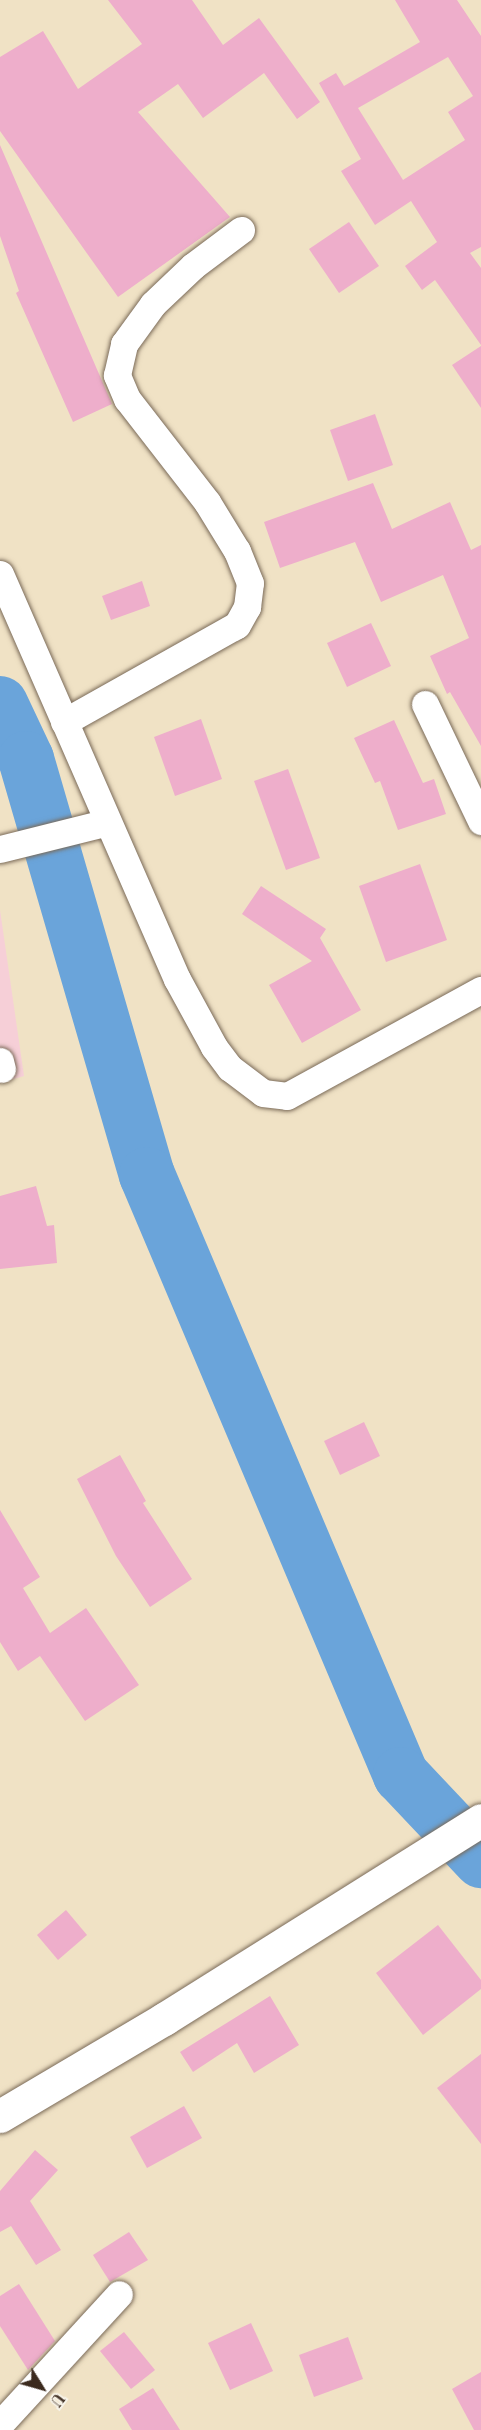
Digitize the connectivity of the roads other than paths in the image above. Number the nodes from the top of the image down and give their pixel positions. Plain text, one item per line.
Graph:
1 (241, 230) dead end
2 (0, 574) edge
3 (425, 704) dead end
4 (64, 722) junction
5 (481, 821) edge
6 (108, 822) junction
7 (0, 849) edge
8 (481, 990) edge
9 (481, 1820) edge
10 (0, 2116) edge
11 (119, 2294) dead end
12 (0, 2424) edge

1 - 4 street
2 - 4 street
3 - 5 street
4 - 6 street
6 - 7 street
6 - 8 street
9 - 10 street
11 - 12 street

